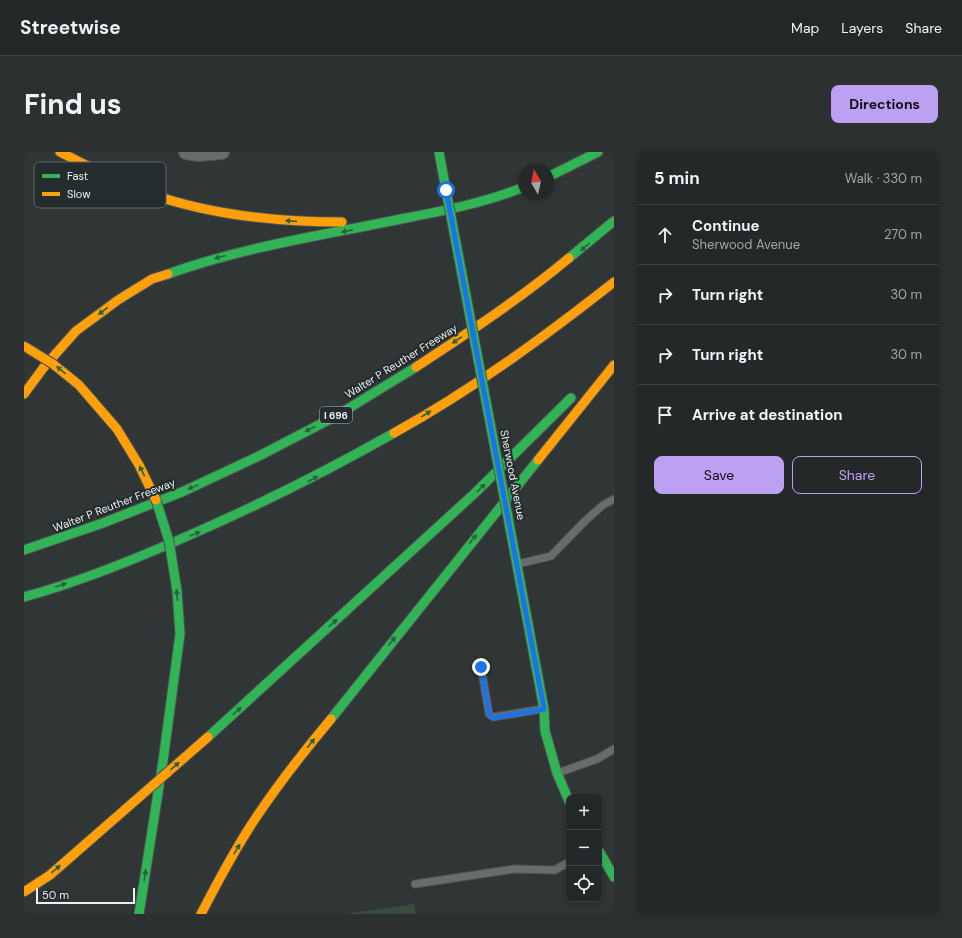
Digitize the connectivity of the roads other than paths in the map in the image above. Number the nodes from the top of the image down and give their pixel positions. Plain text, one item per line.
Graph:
1 (60, 152) edge
2 (186, 152) edge
3 (222, 152) edge
4 (439, 152) edge
5 (598, 152) edge
6 (80, 162) edge
7 (554, 174) edge
8 (518, 189) edge
9 (166, 199) edge
10 (400, 221) junction
11 (614, 221) edge
12 (614, 282) edge
13 (24, 346) edge
14 (609, 362) edge
15 (578, 391) dead end
16 (24, 394) edge
17 (614, 499) edge
18 (24, 550) edge
19 (518, 564) junction
20 (24, 597) edge
21 (481, 667) dead end
22 (544, 709) junction
23 (614, 749) edge
24 (557, 773) junction
25 (566, 794) edge
26 (602, 856) edge
27 (566, 864) edge
28 (614, 877) edge
29 (415, 884) dead end
30 (24, 892) edge
31 (139, 914) edge
32 (201, 914) edge

6 -> 1 main road
2 - 3 street
4 - 19 main road, Sherwood Avenue, bridge
5 - 7 main road
8 - 10 main road
10 -> 9 main road
10 -> 16 main road
11 -> 18 main road, Walter P Reuther Freeway / I 696
20 -> 12 main road
31 -> 13 main road, bridge
32 -> 14 main road
30 -> 15 main road, bridge
17 - 19 lane
19 - 22 main road, Sherwood Avenue
21 - 22 lane
22 - 24 main road, Sherwood Avenue
23 - 24 lane
24 - 25 main road, Sherwood Avenue
26 - 28 main road
27 - 29 lane

